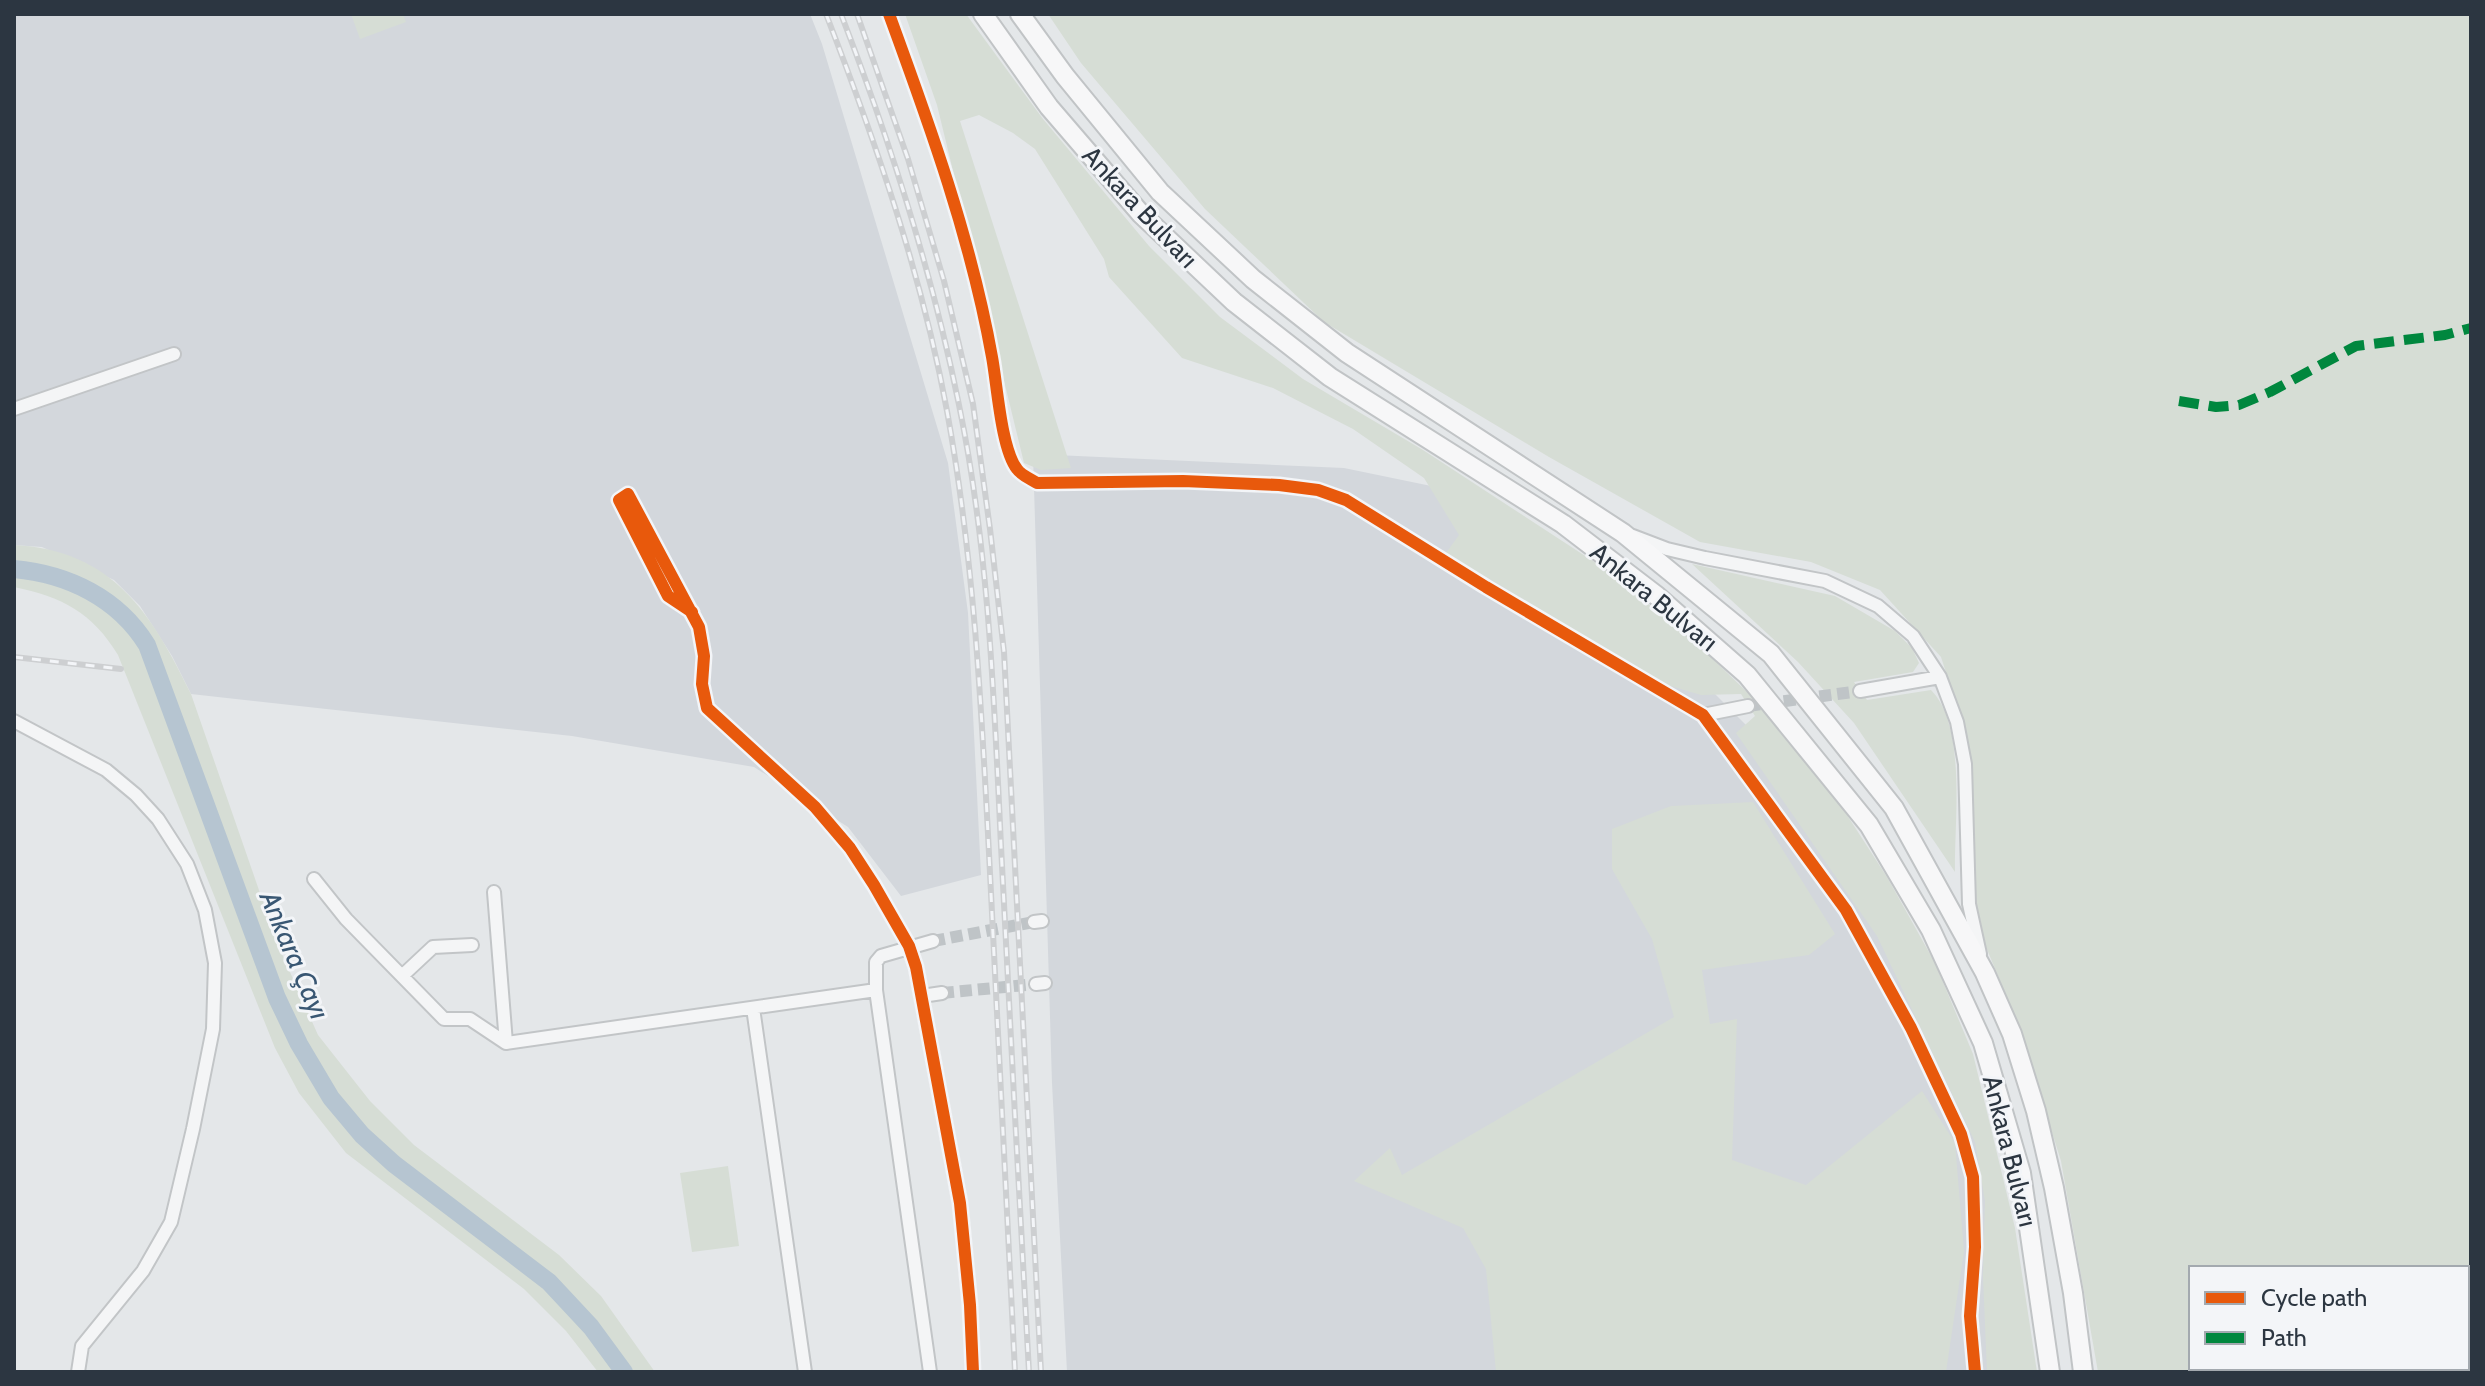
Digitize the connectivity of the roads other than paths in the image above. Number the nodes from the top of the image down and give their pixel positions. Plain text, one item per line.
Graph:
1 (889, 14) edge
2 (983, 14) edge
3 (1020, 14) edge
4 (174, 354) dead end
5 (14, 409) edge
6 (1623, 533) junction
7 (692, 612) junction
8 (1940, 677) junction
9 (1860, 691) tunnel mouth
10 (1748, 706) tunnel mouth
11 (1703, 715) junction
12 (14, 721) edge
13 (314, 879) dead end
14 (494, 892) dead end
15 (933, 941) tunnel mouth
16 (472, 945) dead end
17 (909, 946) junction
18 (1985, 973) junction
19 (402, 976) junction
20 (876, 990) junction
21 (942, 993) tunnel mouth
22 (922, 996) junction
23 (753, 1008) junction
24 (506, 1043) junction
25 (78, 1372) edge
26 (805, 1372) edge
27 (930, 1372) edge
28 (973, 1372) edge
29 (1975, 1372) edge
30 (2050, 1372) edge
31 (2083, 1372) edge

1 - 11 street
2 - 30 main road, Ankara Bulvarı
3 - 6 main road, Ankara Bulvarı
4 - 5 street
6 - 8 street
6 - 18 main road, Ankara Bulvarı
7 - 7 street
7 - 17 street
8 - 9 street
8 - 18 street
10 - 11 street
11 - 29 street
12 - 25 street
13 - 19 street
14 - 24 street
15 - 17 street
16 - 19 street
17 - 20 street
17 - 22 street
18 - 31 main road, Ankara Bulvarı
19 - 24 street
20 - 23 street
20 - 27 street
21 - 22 street
22 - 28 street
23 - 24 street
23 - 26 street

